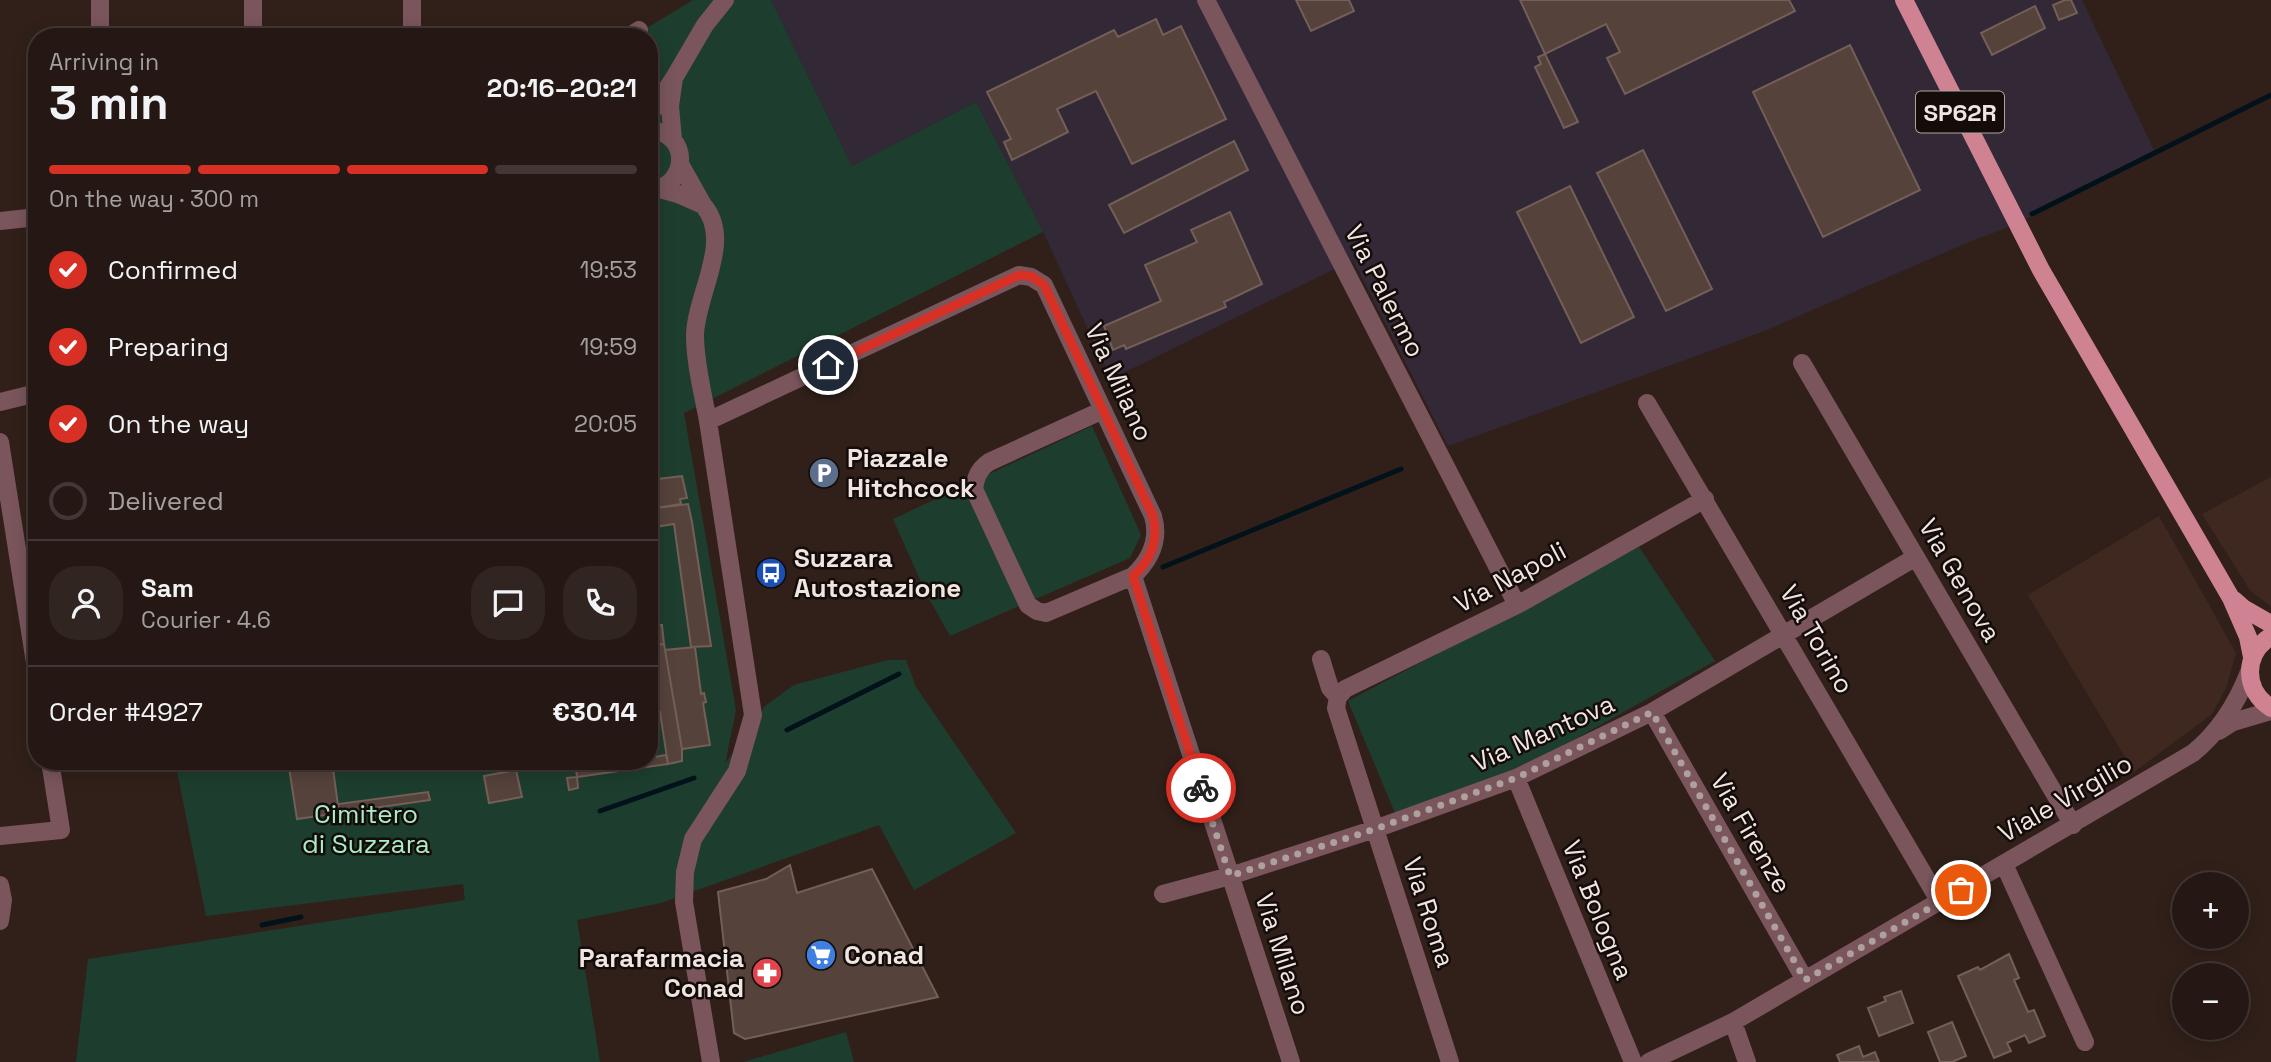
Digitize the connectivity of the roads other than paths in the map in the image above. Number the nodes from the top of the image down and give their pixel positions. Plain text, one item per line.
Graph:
1 (100, 0) edge
2 (253, 0) edge
3 (412, 0) edge
4 (725, 0) edge
5 (1206, 0) edge
6 (1904, 0) edge
7 (100, 28) edge
8 (253, 28) edge
9 (412, 28) edge
10 (674, 78) junction
11 (658, 102) edge
12 (658, 132) edge
13 (673, 140) junction
14 (680, 164) junction
15 (658, 188) edge
16 (658, 191) edge
17 (703, 205) junction
18 (28, 218) edge
19 (0, 221) edge
20 (1801, 363) dead end
21 (28, 395) edge
22 (0, 402) edge
23 (1647, 403) dead end
24 (1103, 410) junction
25 (708, 421) junction
26 (0, 442) edge
27 (1705, 499) junction
28 (1916, 557) junction
29 (1133, 576) junction
30 (2231, 598) junction
31 (1517, 605) junction
32 (28, 618) edge
33 (2271, 624) edge
34 (1784, 634) junction
35 (2271, 636) edge
36 (1321, 659) dead end
37 (2251, 664) junction
38 (1338, 697) junction
39 (2271, 710) edge
40 (1652, 712) junction
41 (2211, 737) junction
42 (51, 770) edge
43 (1516, 778) junction
44 (2073, 825) junction
45 (1375, 829) junction
46 (0, 836) edge
47 (2004, 864) junction
48 (1230, 876) junction
49 (0, 885) edge
50 (1163, 894) dead end
51 (1940, 902) junction
52 (0, 921) edge
53 (1805, 980) junction
54 (1733, 1022) junction
55 (2085, 1042) dead end
56 (711, 1062) edge
57 (1291, 1062) edge
58 (1450, 1062) edge
59 (1633, 1062) edge
60 (1649, 1062) edge
61 (1747, 1062) edge

1 - 7 street
2 - 8 street
3 - 9 street
4 - 10 street
5 - 31 street, Via Palermo
6 - 30 main road, SP62R
10 - 11 street
10 - 13 street
12 - 13 street
13 - 14 street
14 - 15 street
14 - 17 street
16 - 17 street
17 - 25 street
18 - 19 street
20 - 28 street, Via Genova
21 - 22 street
23 - 27 street, Via Torino
24 - 25 street, Via Milano
24 - 29 street, Via Milano
24 - 29 street
25 - 56 street
26 - 32 street
27 - 31 street, Via Napoli
27 - 34 street, Via Torino
28 - 34 street, Via Mantova
28 - 44 street, Via Genova
29 - 48 street, Via Milano
30 - 33 main road
30 - 37 main road
31 - 38 street, Via Napoli
34 - 40 street, Via Mantova
34 - 51 street, Via Torino
35 - 37 main road
36 - 38 street, Via Roma
37 - 39 main road
37 - 41 street, Viale Virgilio
38 - 45 street, Via Roma
39 - 41 street, Viale Virgilio
40 - 43 street, Via Mantova
40 - 53 street, Via Firenze
41 - 44 street, Viale Virgilio
42 - 46 street
43 - 45 street, Via Mantova
43 - 59 street, Via Bologna
44 - 47 street, Viale Virgilio
45 - 48 street, Via Mantova
45 - 58 street, Via Roma
47 - 51 street, Viale Virgilio
47 - 55 street
48 - 50 street, Via Mantova
48 - 57 street, Via Milano
49 - 52 street
51 - 53 street, Viale Virgilio
53 - 54 street, Viale Virgilio
54 - 60 street, Viale Virgilio
54 - 61 street

